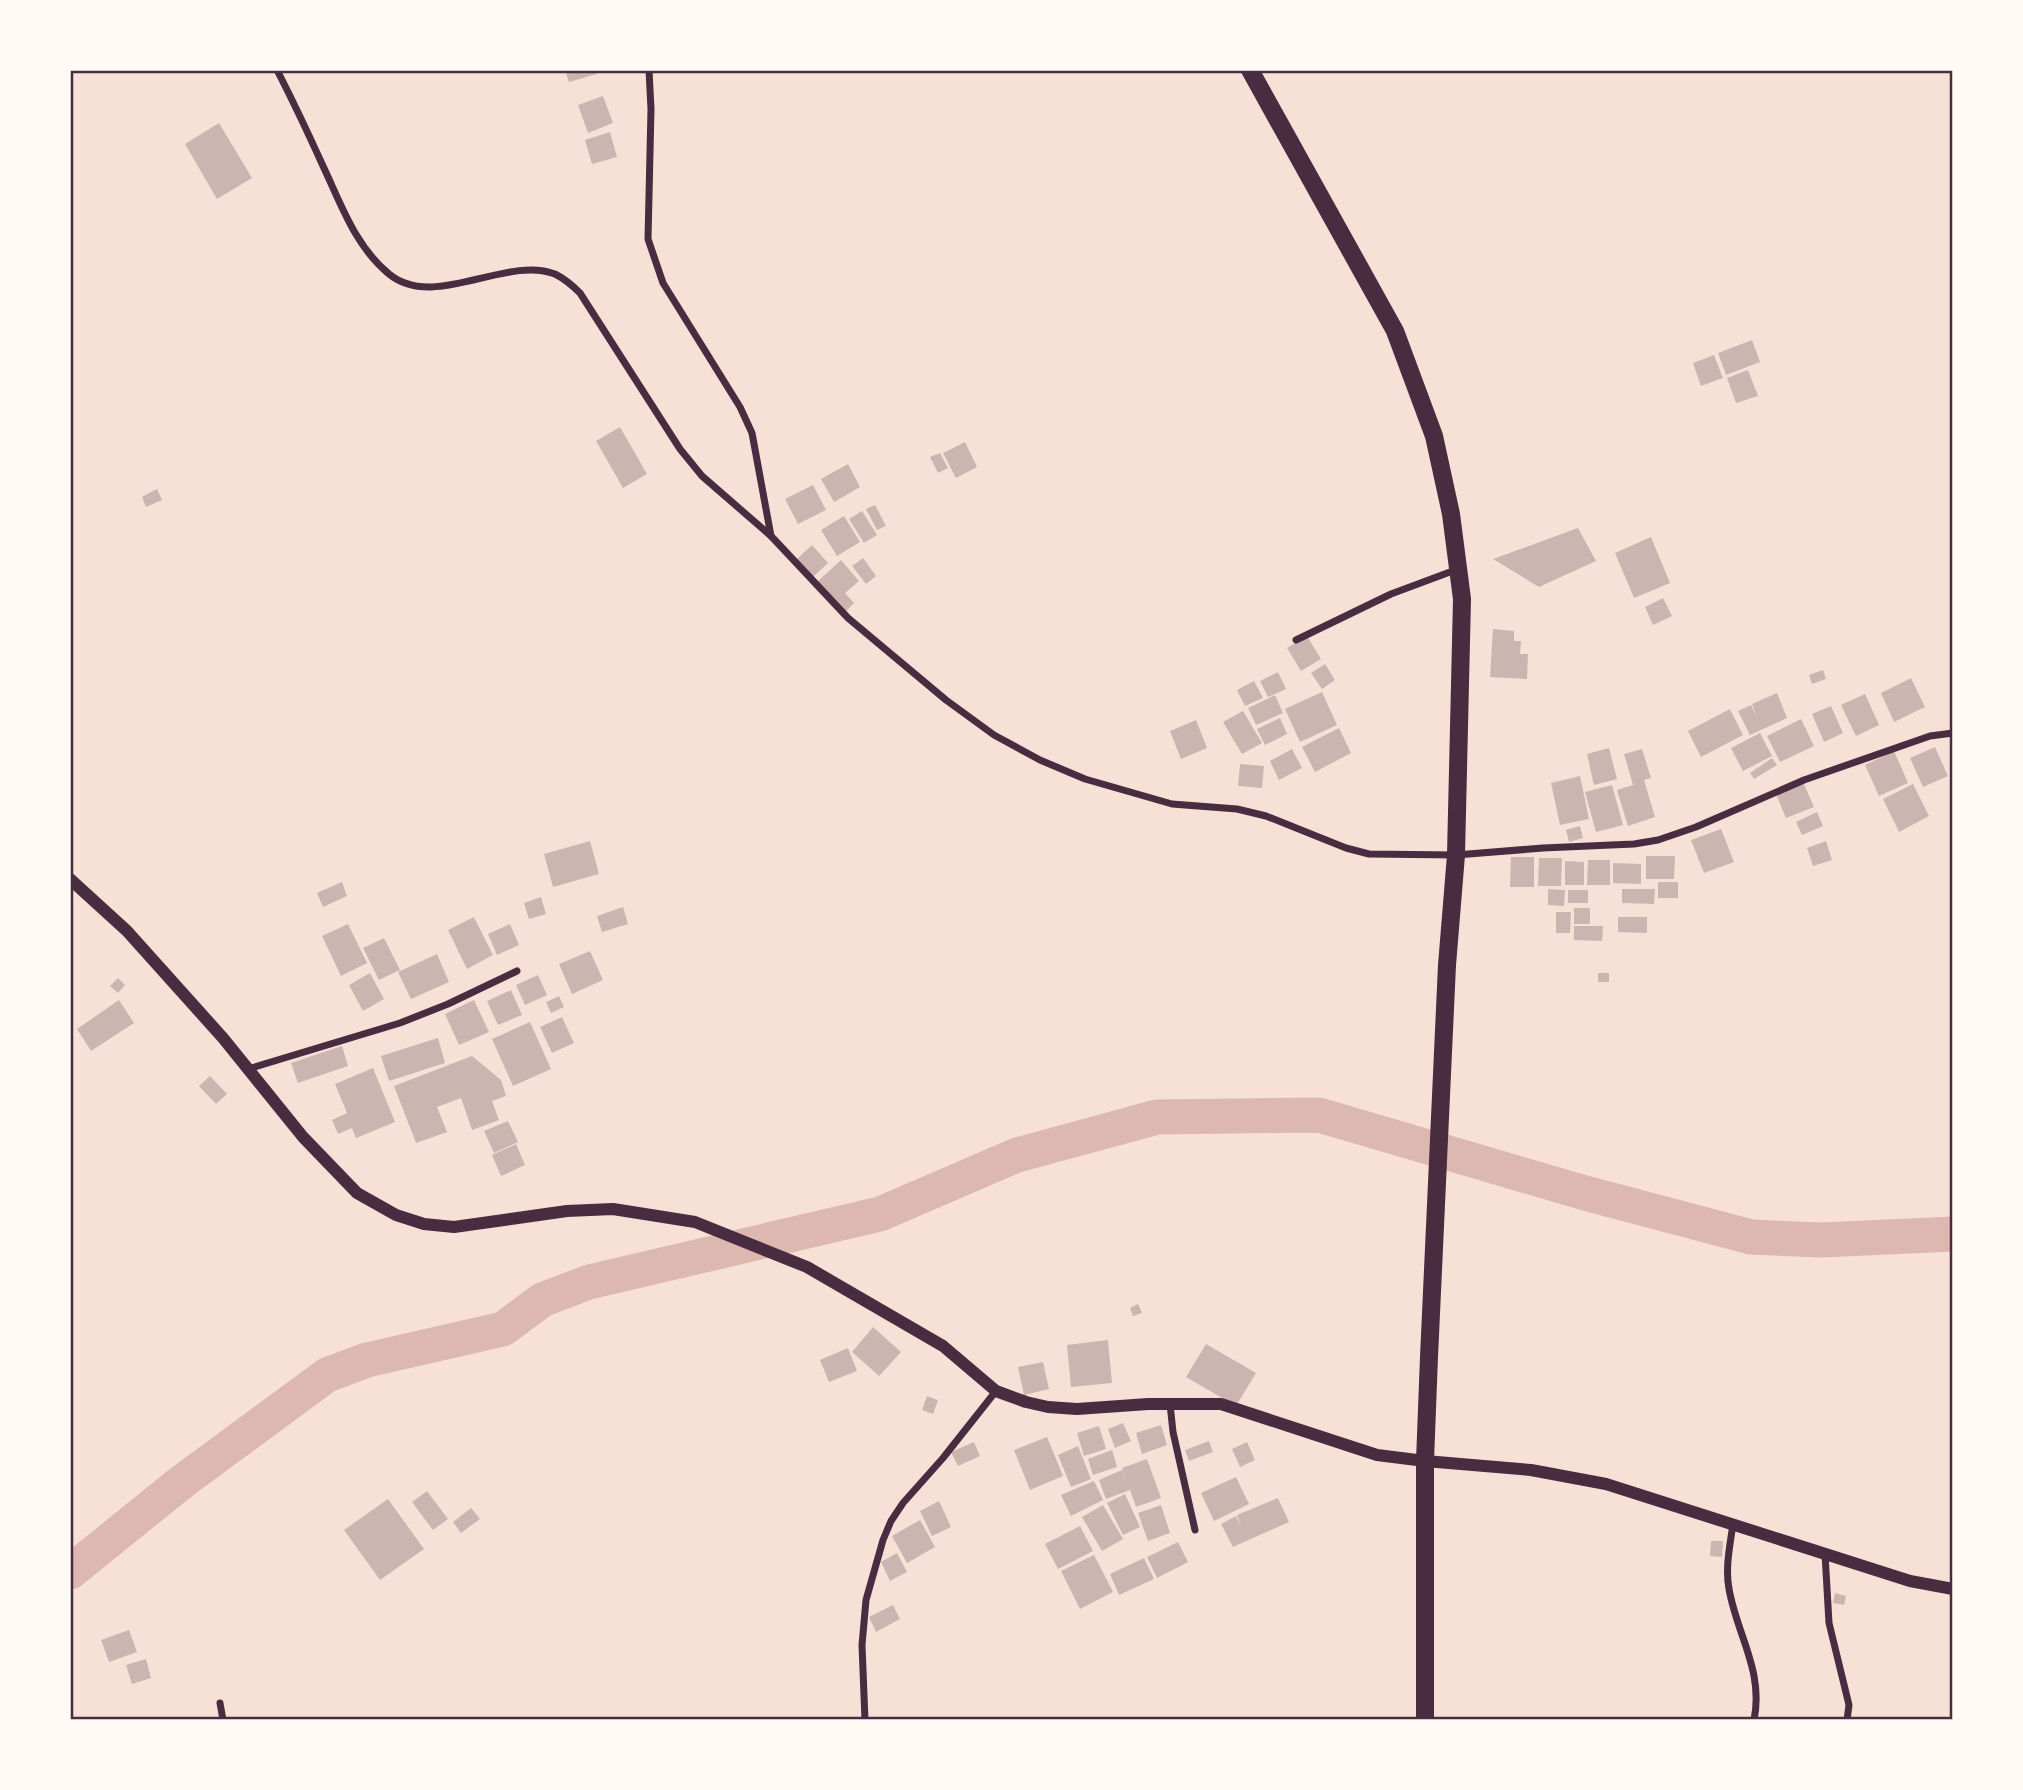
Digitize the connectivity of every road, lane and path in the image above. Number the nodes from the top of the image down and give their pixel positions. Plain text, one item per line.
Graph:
1 (277, 70) edge
2 (649, 70) edge
3 (1250, 70) edge
4 (771, 536) junction
5 (1458, 569) junction
6 (1296, 640) dead end
7 (1953, 733) edge
8 (1456, 855) junction
9 (70, 879) edge
10 (517, 971) dead end
11 (248, 1069) junction
12 (996, 1391) junction
13 (1170, 1403) junction
14 (1425, 1461) junction
15 (1733, 1524) junction
16 (1195, 1530) dead end
17 (1825, 1554) junction
18 (1953, 1589) edge
19 (220, 1703) dead end
20 (223, 1720) edge
21 (865, 1720) edge
22 (1425, 1720) edge
23 (1754, 1720) edge
24 (1847, 1720) edge

1 - 4 street
2 - 4 street
3 - 5 main road
4 - 8 street
5 - 6 street
5 - 8 main road
7 - 8 street
8 - 14 main road
9 - 11 street
10 - 11 street
11 - 12 street
12 - 13 street
12 - 21 street
13 - 14 street
13 - 16 street
14 - 15 street
14 - 22 main road
15 - 17 street
15 - 23 street
17 - 18 street
17 - 24 street
19 - 20 street

